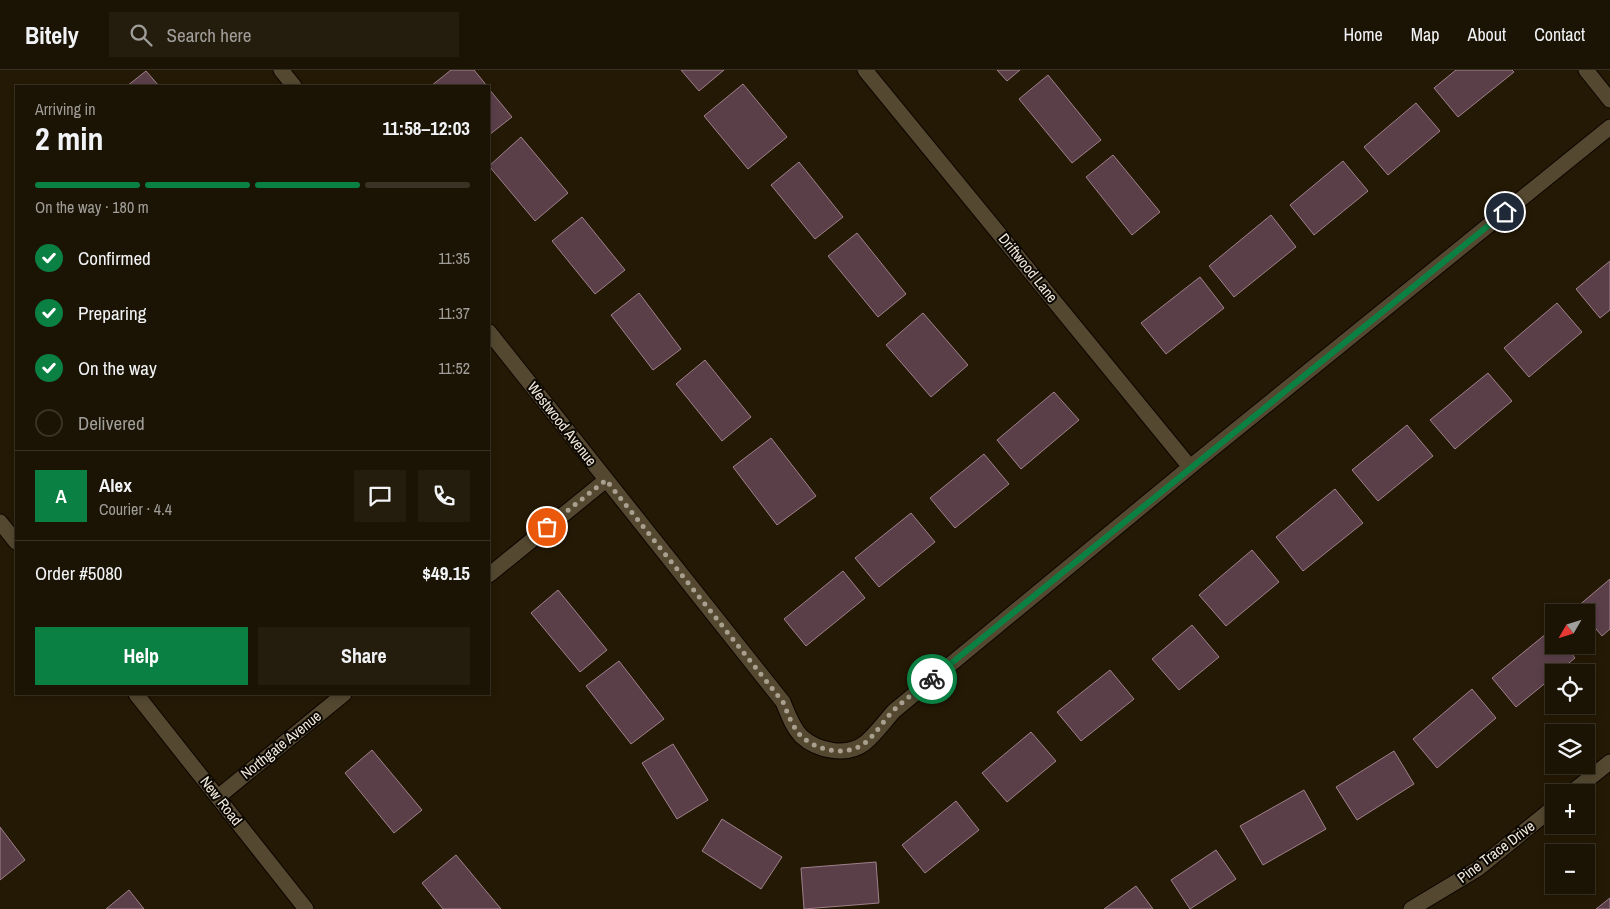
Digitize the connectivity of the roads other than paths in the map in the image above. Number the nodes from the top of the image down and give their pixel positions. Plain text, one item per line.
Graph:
1 (281, 70) edge
2 (865, 70) edge
3 (1586, 70) edge
4 (293, 85) edge
5 (1610, 100) edge
6 (1610, 127) edge
7 (490, 333) edge
8 (1190, 467) junction
9 (606, 480) junction
10 (0, 522) edge
11 (15, 541) edge
12 (490, 574) edge
13 (137, 695) edge
14 (343, 695) edge
15 (1610, 762) edge
16 (1582, 784) edge
17 (218, 797) junction
18 (1545, 815) edge
19 (306, 909) edge
20 (1411, 909) edge

1 - 4 street
2 - 8 street, Driftwood Lane
3 - 5 street
6 - 8 street
7 - 9 street, Westwood Avenue
8 - 9 street, Westwood Avenue
9 - 12 street
10 - 11 street
13 - 17 street, New Road
14 - 17 street, Northgate Avenue
15 - 16 street
17 - 19 street, New Road
18 - 20 street, Pine Trace Drive

